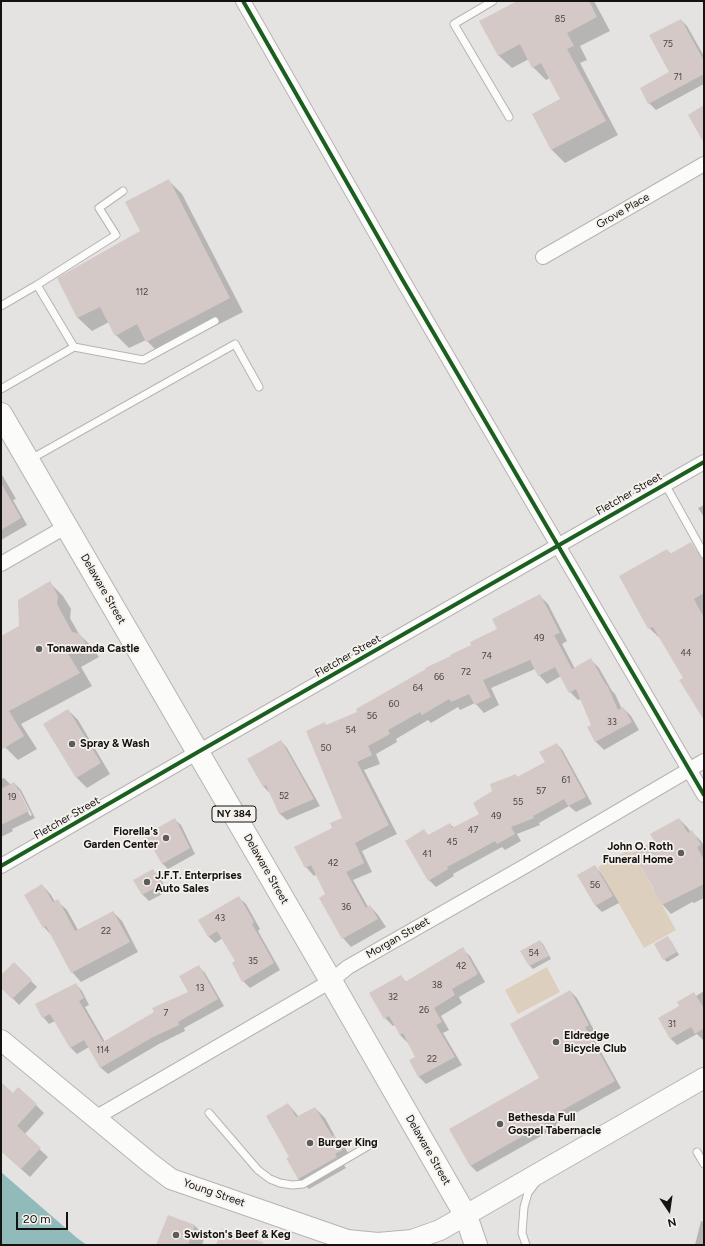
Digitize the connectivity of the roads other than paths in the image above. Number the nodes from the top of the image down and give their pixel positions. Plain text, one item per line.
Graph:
1 (243, 1) edge
2 (493, 1) edge
3 (509, 117) dead end
4 (704, 164) edge
5 (123, 191) dead end
6 (543, 257) dead end
7 (37, 285) junction
8 (1, 306) edge
9 (214, 321) dead end
10 (74, 347) junction
11 (259, 387) dead end
12 (1, 389) edge
13 (1, 414) edge
14 (29, 460) junction
15 (704, 462) edge
16 (665, 484) junction
17 (67, 526) junction
18 (558, 545) junction
19 (704, 554) edge
20 (1, 564) edge
21 (198, 752) junction
22 (704, 761) edge
23 (689, 770) junction
24 (704, 795) edge
25 (1, 866) edge
26 (331, 981) junction
27 (1, 1040) edge
28 (704, 1078) edge
29 (209, 1113) dead end
30 (95, 1118) junction
31 (368, 1146) dead end
32 (697, 1152) dead end
33 (704, 1164) edge
34 (544, 1170) junction
35 (466, 1216) junction
36 (476, 1245) edge
37 (526, 1245) edge

1 - 18 street
2 - 3 lane
4 - 6 street, Grove Place
5 - 7 lane
7 - 8 lane
7 - 10 lane
9 - 10 lane
10 - 12 lane
11 - 14 lane
13 - 14 main road, Delaware Street / NY 384
14 - 17 main road, Delaware Street / NY 384
15 - 16 street, Fletcher Street
16 - 18 street, Fletcher Street
16 - 19 lane
17 - 20 street
17 - 21 main road, Delaware Street / NY 384
18 - 21 street, Fletcher Street
18 - 23 street
21 - 25 street, Fletcher Street
21 - 26 main road, Delaware Street / NY 384
22 - 23 street, Morgan Street
23 - 24 street
23 - 26 street, Morgan Street
26 - 30 street, Morgan Street
26 - 35 main road, Delaware Street / NY 384
27 - 30 street, Young Street
28 - 34 street, Young Street
29 - 31 lane
30 - 35 street, Young Street
32 - 33 lane
34 - 35 street, Young Street
34 - 37 lane
35 - 36 main road, Delaware Street / NY 384

